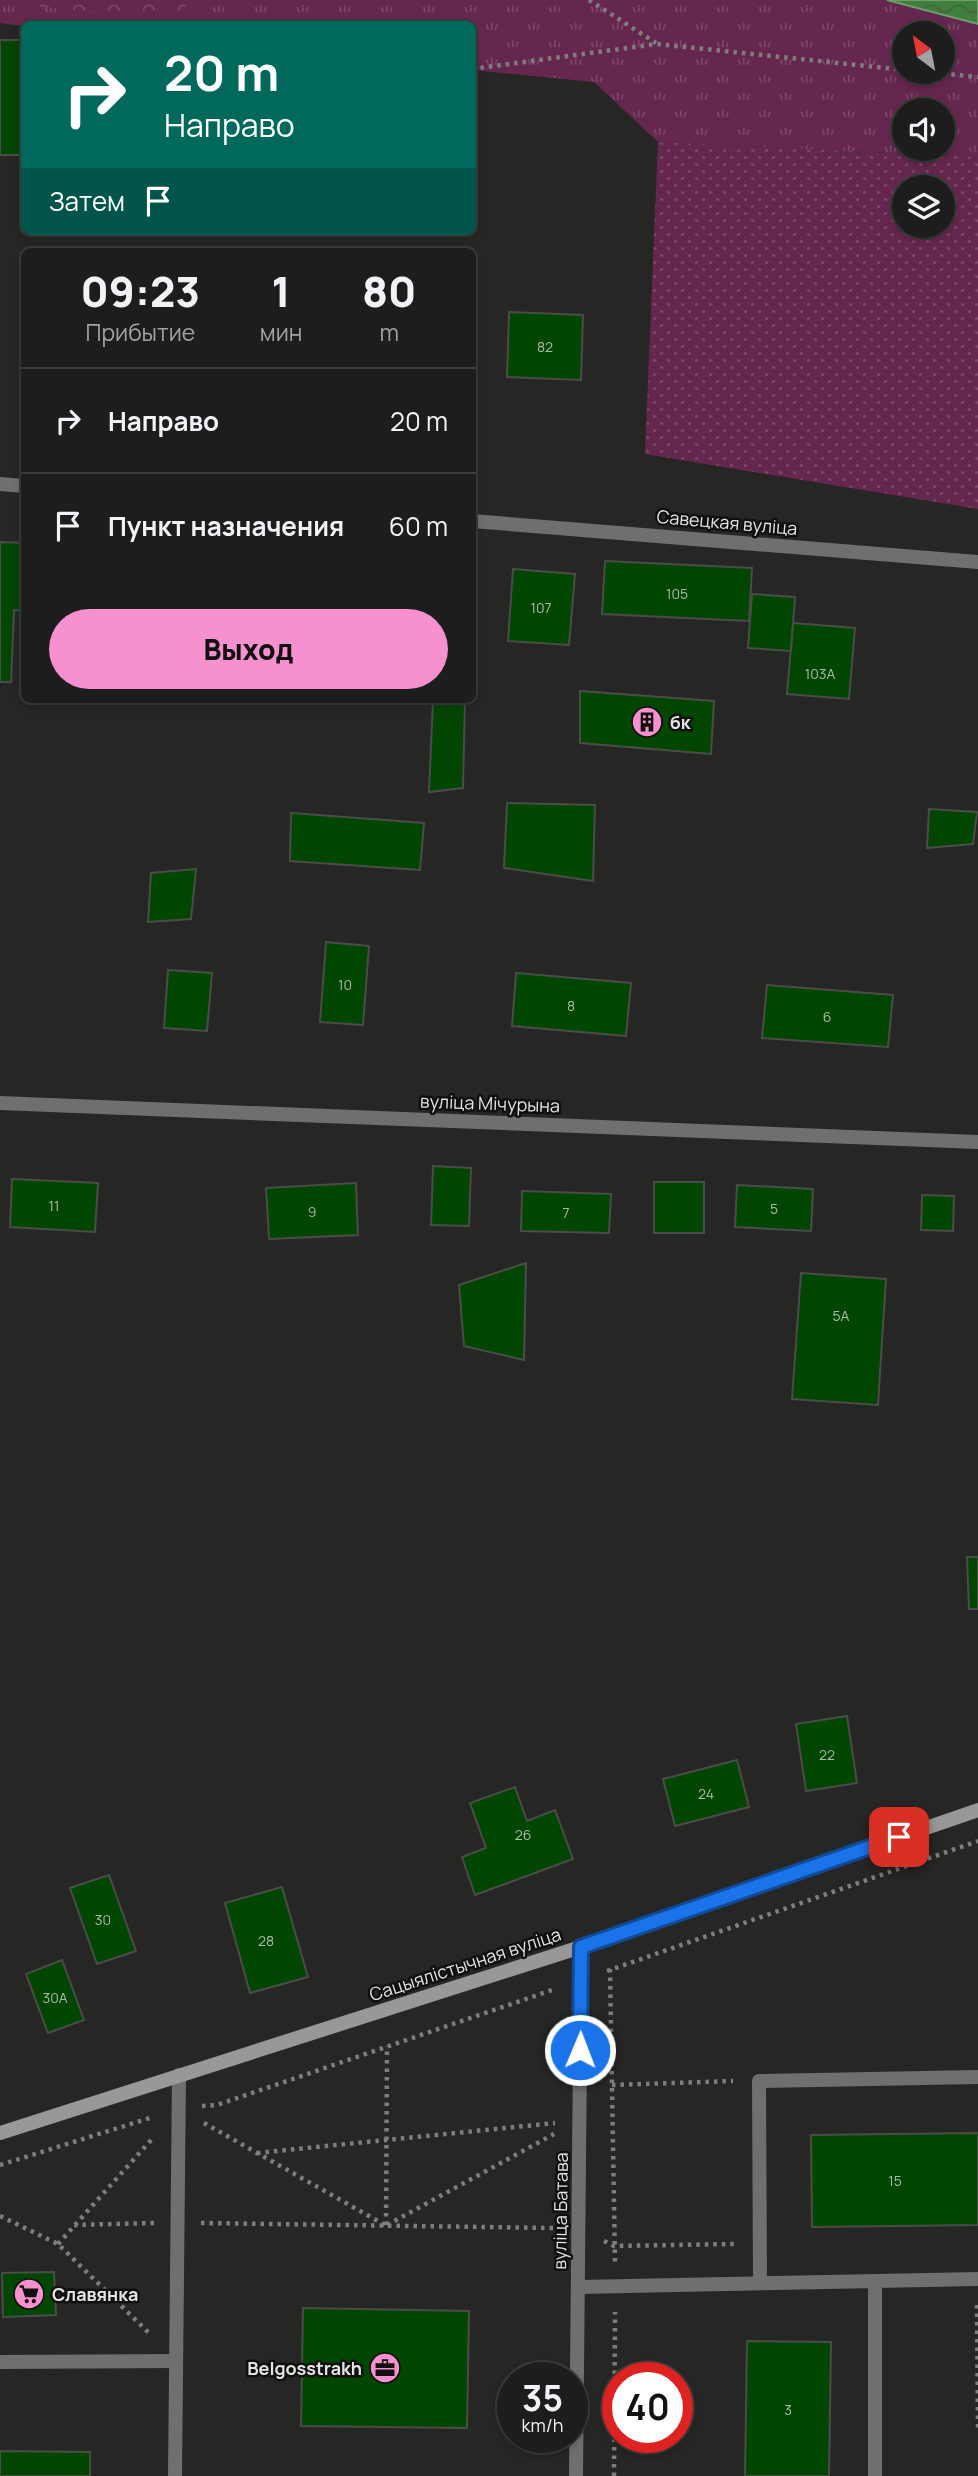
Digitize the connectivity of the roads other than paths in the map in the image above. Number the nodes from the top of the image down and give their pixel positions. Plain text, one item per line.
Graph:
1 (0, 484) edge
2 (21, 486) edge
3 (476, 522) edge
4 (978, 562) edge
5 (0, 1103) edge
6 (978, 1142) edge
7 (978, 1810) edge
8 (581, 1947) junction
9 (179, 2075) junction
10 (978, 2077) edge
11 (0, 2133) edge
12 (977, 2279) edge
13 (875, 2281) junction
14 (760, 2283) junction
15 (578, 2287) junction
16 (176, 2361) junction
17 (0, 2362) edge
18 (175, 2476) edge
19 (576, 2476) edge
20 (875, 2476) edge

1 - 2 street
3 - 4 street, Савецкая вуліца
5 - 6 street, вуліца Мічурына
7 - 8 main road, Сацыялістычная вуліца
8 - 9 main road, Сацыялістычная вуліца
8 - 15 street, вуліца Батава
9 - 11 main road, Сацыялістычная вуліца
9 - 16 street
10 - 14 street
12 - 13 street
13 - 14 street
13 - 20 street
14 - 15 street
15 - 19 street, вуліца Батава
16 - 17 street
16 - 18 street

